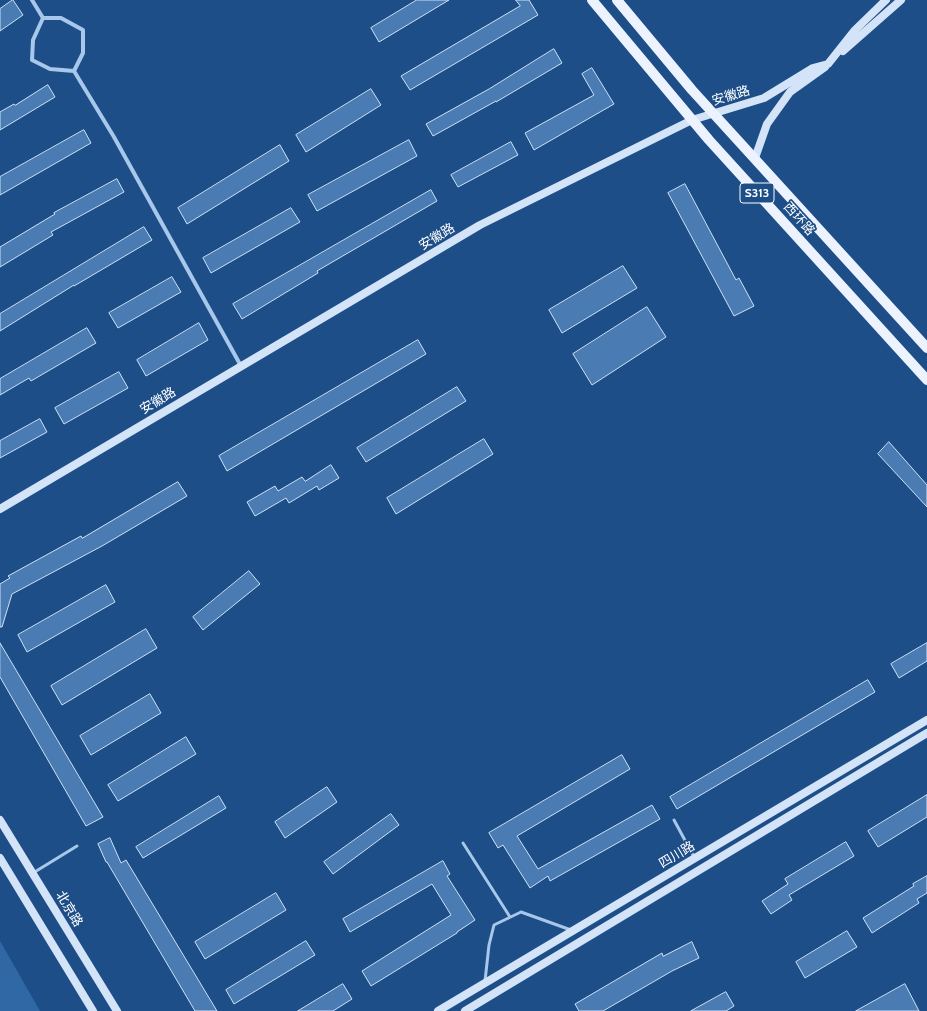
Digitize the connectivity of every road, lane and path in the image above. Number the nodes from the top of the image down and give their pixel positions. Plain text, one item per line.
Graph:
1 (32, 0) edge
2 (592, 0) edge
3 (617, 0) edge
4 (886, 0) edge
5 (901, 0) edge
6 (43, 18) junction
7 (828, 64) junction
8 (74, 70) junction
9 (714, 114) junction
10 (692, 120) junction
11 (755, 158) junction
12 (927, 348) edge
13 (241, 366) junction
14 (927, 380) edge
15 (0, 509) edge
16 (927, 720) edge
17 (927, 733) edge
18 (0, 820) edge
19 (674, 820) dead end
20 (463, 843) dead end
21 (77, 846) dead end
22 (0, 858) edge
23 (694, 859) junction
24 (33, 873) junction
25 (510, 917) junction
26 (573, 931) junction
27 (484, 984) junction
28 (93, 1011) edge
29 (117, 1011) edge
30 (438, 1011) edge
31 (465, 1011) edge

1 - 6 street
2 - 10 main road, 西环路 / S313
3 - 9 main road, 西环路 / S313
4 - 7 street
5 - 7 street
6 - 8 street
6 - 8 street
7 - 9 street, 安徽路
7 - 11 street
8 - 13 street
9 - 10 street, 安徽路
9 - 11 main road, 西环路 / S313
10 - 13 street, 安徽路
10 - 14 main road, 西环路 / S313
11 - 12 main road, 西环路 / S313
13 - 15 street, 安徽路
16 - 23 street, 四川路
17 - 31 street, 四川路
18 - 24 street, 北京路
19 - 23 lane
20 - 25 lane
21 - 24 lane
22 - 28 street
23 - 26 street, 四川路
24 - 29 street, 北京路
25 - 26 lane
25 - 27 lane
26 - 27 street, 四川路
27 - 30 street, 四川路

